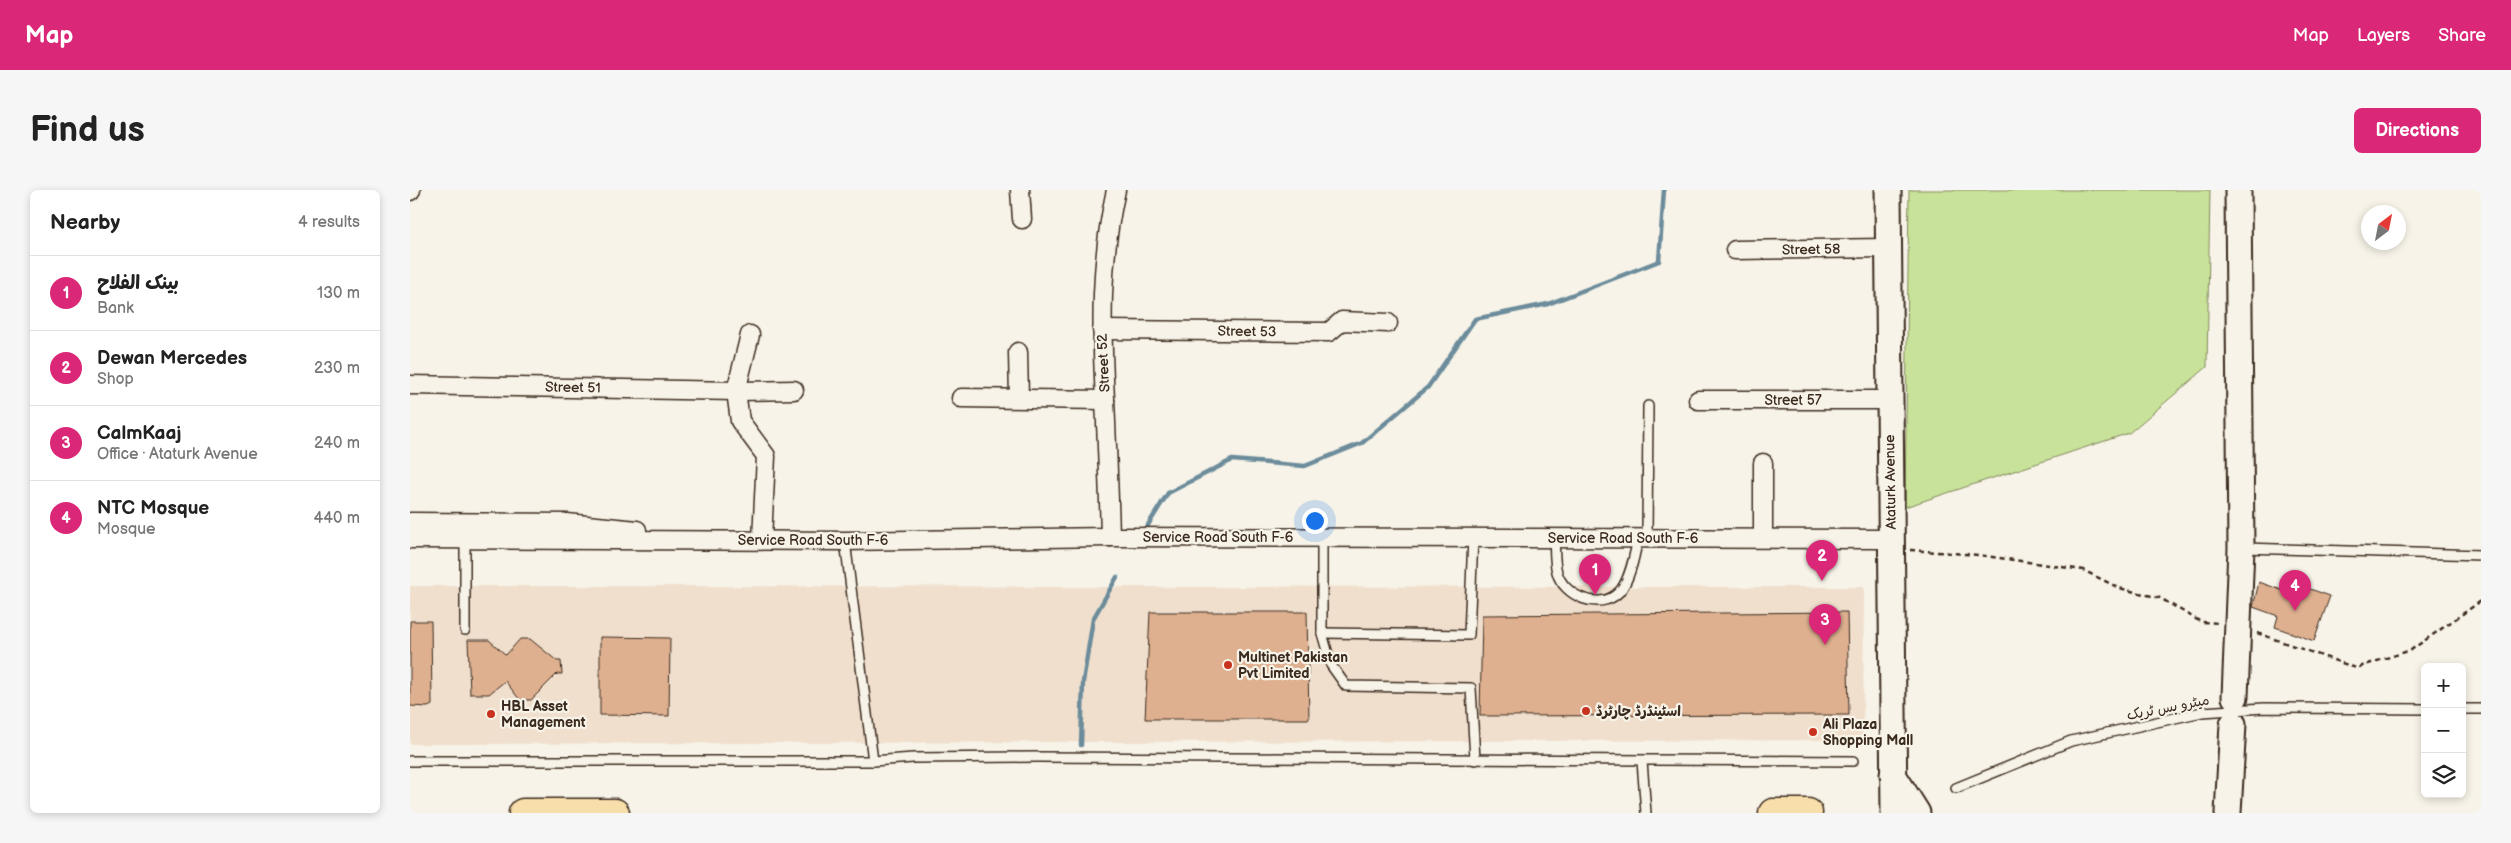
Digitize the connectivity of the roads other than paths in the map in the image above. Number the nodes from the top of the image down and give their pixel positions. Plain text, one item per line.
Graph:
1 (1020, 190) edge
2 (1116, 190) edge
3 (1888, 190) edge
4 (2238, 190) edge
5 (1022, 219) dead end
6 (1887, 248) junction
7 (1735, 250) dead end
8 (1388, 323) dead end
9 (1102, 330) junction
10 (750, 335) dead end
11 (1018, 352) dead end
12 (410, 385) edge
13 (794, 390) dead end
14 (736, 392) junction
15 (961, 398) dead end
16 (1018, 398) junction
17 (1105, 400) junction
18 (1698, 400) dead end
19 (1888, 400) junction
20 (1648, 406) dead end
21 (1763, 463) dead end
22 (410, 522) edge
23 (1110, 537) junction
24 (1322, 537) junction
25 (1473, 537) junction
26 (1554, 538) junction
27 (1642, 538) junction
28 (1763, 538) junction
29 (410, 539) edge
30 (465, 539) junction
31 (694, 540) junction
32 (762, 540) junction
33 (845, 541) junction
34 (1891, 544) junction
35 (2241, 548) junction
36 (2481, 555) edge
37 (465, 630) dead end
38 (1322, 633) junction
39 (2235, 697) dead end
40 (2421, 709) edge
41 (2466, 709) edge
42 (2481, 709) edge
43 (2233, 724) dead end
44 (1475, 760) junction
45 (410, 761) edge
46 (872, 761) junction
47 (1642, 761) junction
48 (1853, 761) dead end
49 (1893, 775) junction
50 (1956, 788) dead end
51 (522, 813) edge
52 (616, 813) edge
53 (1646, 813) edge
54 (1773, 813) edge
55 (1808, 813) edge
56 (1894, 813) edge
57 (1917, 813) edge
58 (2228, 813) edge

1 - 5 street
2 - 9 street, Street 52
3 - 6 street, Ataturk Avenue
4 - 35 street
6 - 7 street, Street 58
6 - 19 street, Ataturk Avenue
8 - 9 street, Street 53
9 - 17 street, Street 52
10 - 14 street
11 - 16 street
12 - 14 street, Street 51
13 - 14 street, Street 51
14 - 32 street
15 - 16 street
16 - 17 street
17 - 23 street, Street 52
18 - 19 street, Street 57
19 - 34 street, Ataturk Avenue
20 - 27 lane
21 - 28 street
22 - 31 street, Service Road South F-6
23 - 24 street, Service Road South F-6
23 - 33 street, Service Road South F-6
24 - 25 street, Service Road South F-6
24 - 38 lane
25 - 26 street, Service Road South F-6
25 - 38 lane
26 - 27 street, Service Road South F-6
26 - 27 lane
27 - 28 street, Service Road South F-6
28 - 34 street, Service Road South F-6
29 - 30 street, Service Road South F-6
30 - 31 street, Service Road South F-6
30 - 37 lane
31 - 32 street, Service Road South F-6
32 - 33 street, Service Road South F-6
33 - 46 lane
34 - 49 street, Ataturk Avenue
35 - 36 lane
35 - 39 street
38 - 44 lane
40 - 50 lane, میٹرو بس ٹریک
41 - 42 lane
43 - 58 street
44 - 46 lane
44 - 47 lane
45 - 46 lane
47 - 48 lane
47 - 53 lane
49 - 56 street, Ataturk Avenue
49 - 57 street
51 - 52 main road
54 - 55 main road

